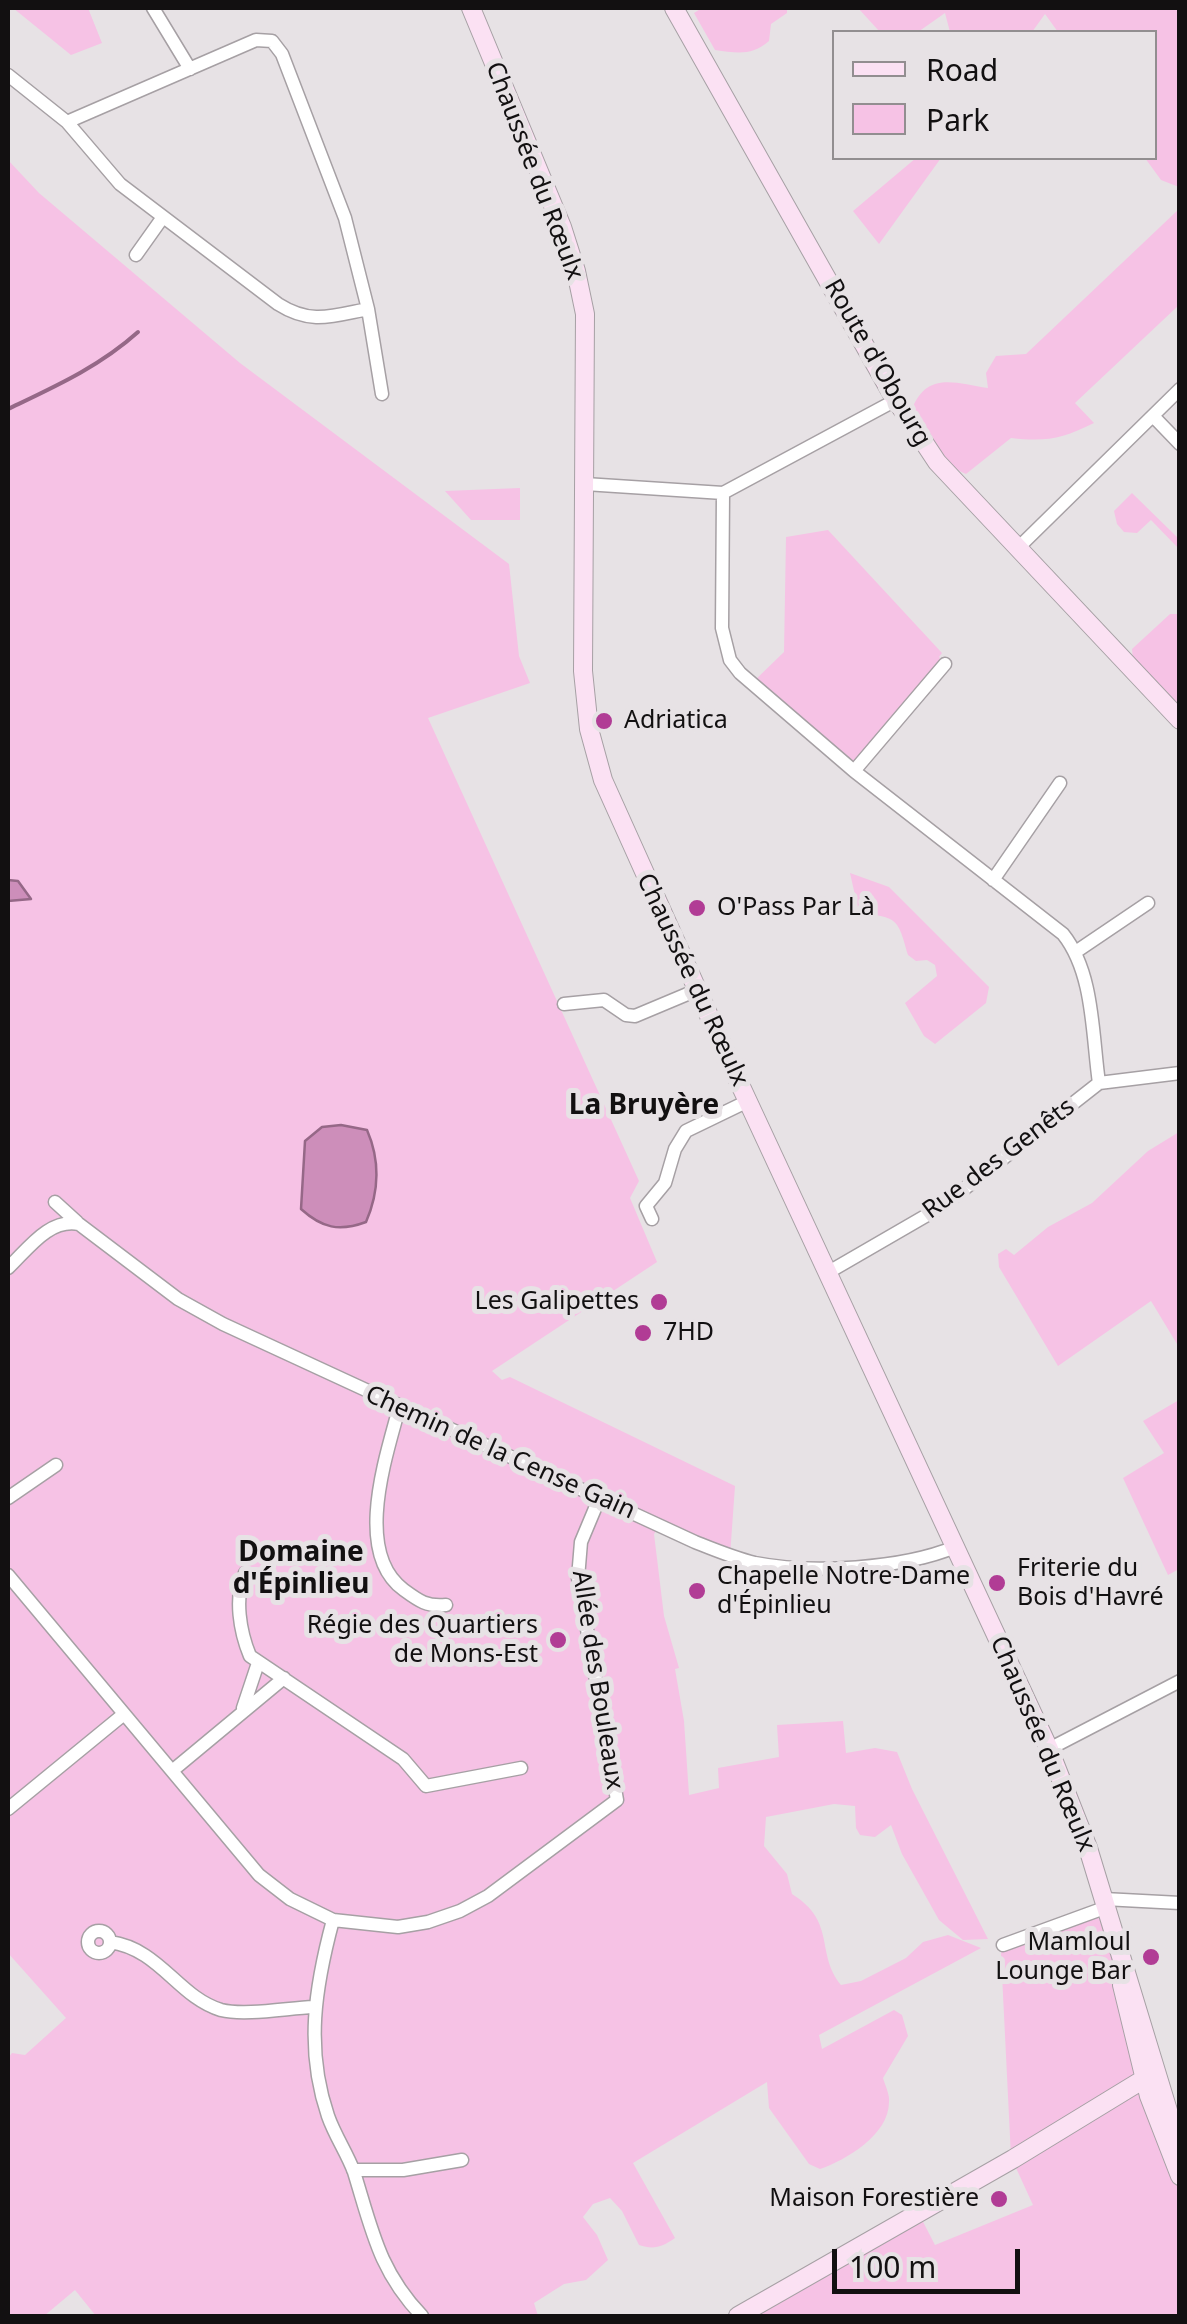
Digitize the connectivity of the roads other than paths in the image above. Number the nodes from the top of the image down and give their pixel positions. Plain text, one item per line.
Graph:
1 (153, 8) edge
2 (471, 8) edge
3 (674, 8) edge
4 (190, 69) junction
5 (8, 74) edge
6 (67, 122) junction
7 (163, 217) junction
8 (136, 255) dead end
9 (368, 309) junction
10 (1180, 388) edge
11 (382, 394) dead end
12 (896, 400) junction
13 (1152, 416) junction
14 (1180, 444) edge
15 (585, 484) junction
16 (723, 493) junction
17 (1018, 548) junction
18 (946, 664) dead end
19 (1180, 720) edge
20 (854, 771) junction
21 (1060, 783) dead end
22 (992, 880) junction
23 (1148, 903) dead end
24 (1077, 952) junction
25 (697, 990) junction
26 (564, 1004) dead end
27 (1180, 1073) edge
28 (1099, 1082) junction
29 (748, 1102) junction
30 (54, 1202) dead end
31 (652, 1218) dead end
32 (79, 1224) junction
33 (8, 1268) edge
34 (827, 1273) junction
35 (399, 1408) junction
36 (56, 1465) dead end
37 (8, 1498) edge
38 (599, 1499) junction
39 (955, 1546) junction
40 (245, 1573) dead end
41 (8, 1575) edge
42 (446, 1605) dead end
43 (258, 1663) junction
44 (279, 1675) junction
45 (1180, 1682) edge
46 (242, 1710) junction
47 (124, 1714) junction
48 (1049, 1749) junction
49 (521, 1768) dead end
50 (172, 1771) junction
51 (8, 1809) edge
52 (1180, 1902) edge
53 (1106, 1903) junction
54 (333, 1920) junction
55 (110, 1942) dead end
56 (1004, 1945) dead end
57 (314, 2006) junction
58 (1151, 2077) junction
59 (1173, 2145) edge
60 (462, 2160) dead end
61 (353, 2170) junction
62 (1180, 2176) edge
63 (422, 2316) edge
64 (738, 2316) edge

1 - 4 street
2 - 15 main road, Chaussée du Rœulx
3 - 12 main road, Route d'Obourg
4 - 6 street
4 - 9 street
5 - 6 street
6 - 7 street
7 - 8 street
7 - 9 street
9 - 11 street
10 - 13 street
12 - 16 street
12 - 17 main road, Route d'Obourg
13 - 14 street
13 - 17 street
15 - 16 street
15 - 25 main road, Chaussée du Rœulx
16 - 20 street
17 - 19 main road, Route d'Obourg
18 - 20 street
20 - 22 street
21 - 22 street
22 - 24 street
23 - 24 street
24 - 28 street
25 - 26 street
25 - 29 main road, Chaussée du Rœulx
27 - 28 street, Rue des Genêts
28 - 34 street, Rue des Genêts
29 - 31 street
29 - 34 main road, Chaussée du Rœulx
30 - 32 street, Chemin de la Cense Gain
32 - 33 street
32 - 35 street, Chemin de la Cense Gain
34 - 39 main road, Chaussée du Rœulx
35 - 38 street, Chemin de la Cense Gain
35 - 42 street
36 - 37 street
38 - 39 street, Chemin de la Cense Gain
38 - 54 street, Allée des Bouleaux
39 - 48 main road, Chaussée du Rœulx
40 - 43 street
41 - 47 street, Allée des Bouleaux
43 - 44 street
43 - 46 street
44 - 46 street
44 - 49 street
45 - 48 street
46 - 50 street
47 - 50 street, Allée des Bouleaux
47 - 51 street
48 - 53 main road, Chaussée du Rœulx
50 - 54 street, Allée des Bouleaux
52 - 53 street
53 - 56 street
53 - 58 main road, Chaussée du Rœulx
54 - 57 street
55 - 57 street
57 - 61 street
58 - 59 main road, Chaussée du Rœulx
58 - 64 main road
59 - 62 main road, Chaussée du Rœulx
60 - 61 street
61 - 63 street

